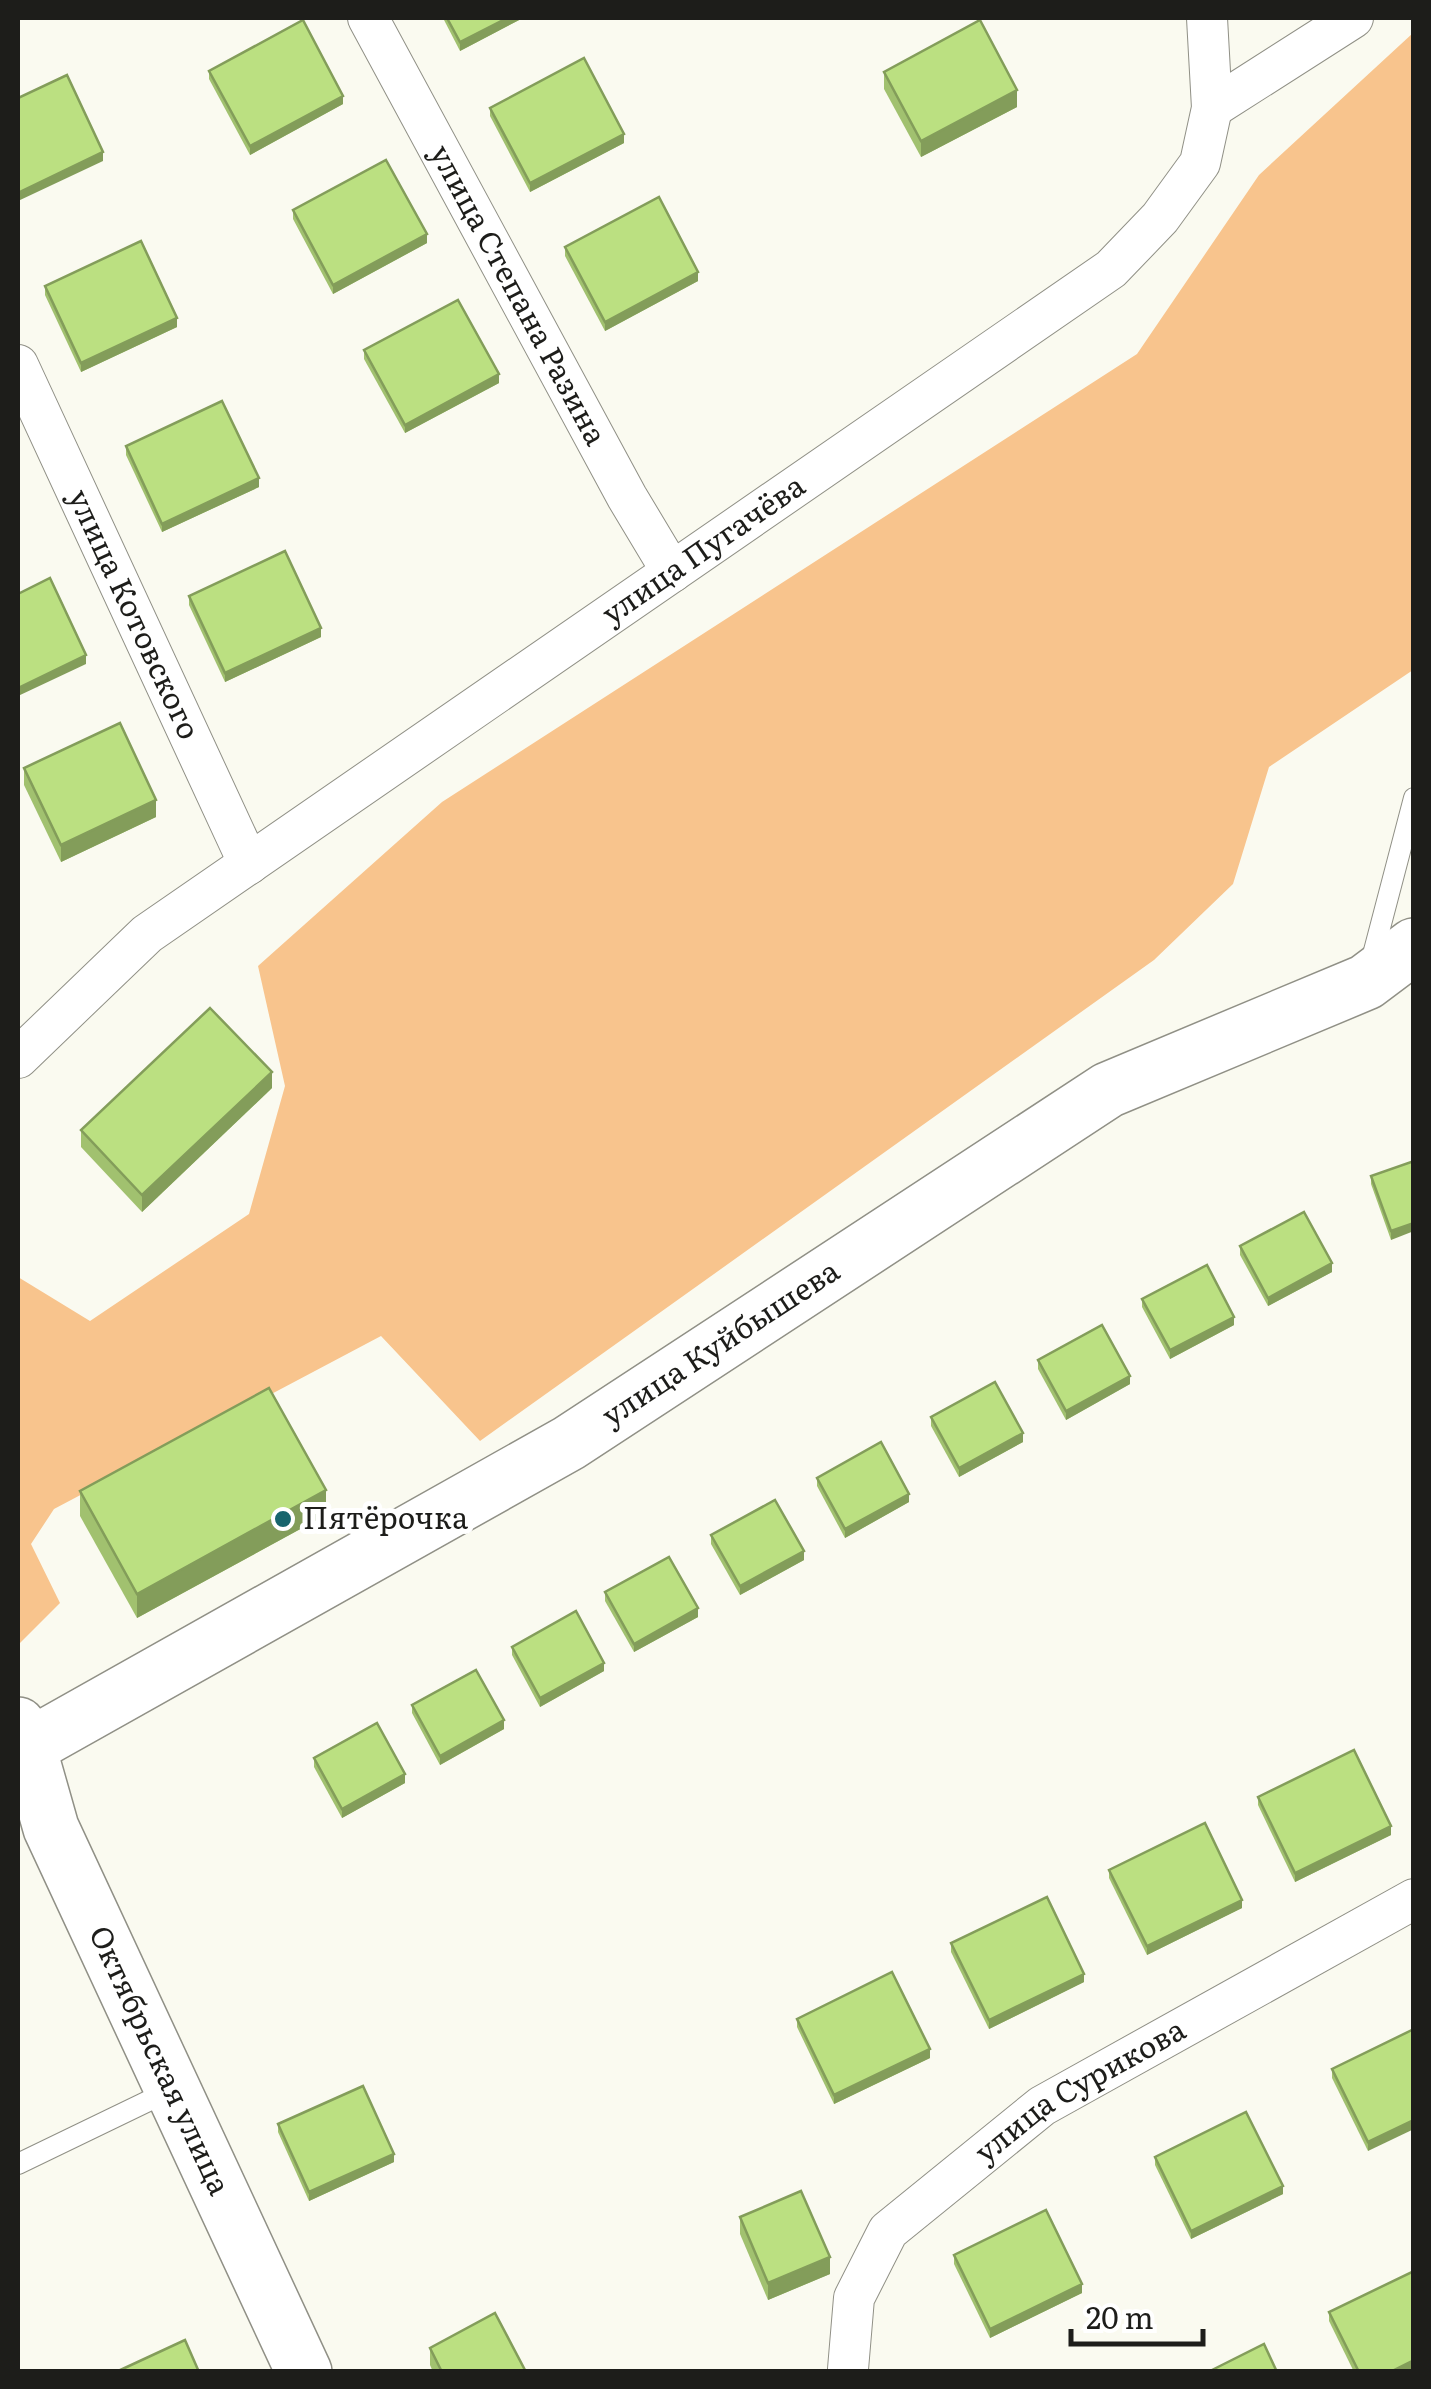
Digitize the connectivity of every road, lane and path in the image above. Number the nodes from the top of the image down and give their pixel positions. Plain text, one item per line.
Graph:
1 (368, 18) edge
2 (1207, 18) edge
3 (1352, 18) edge
4 (1212, 108) junction
5 (18, 365) edge
6 (672, 572) junction
7 (1414, 798) edge
8 (249, 864) junction
9 (1414, 946) edge
10 (1390, 984) edge
11 (18, 1058) edge
12 (21, 1741) edge
13 (1414, 1899) edge
14 (174, 2088) junction
15 (18, 2164) edge
16 (849, 2371) edge
17 (304, 2372) edge

1 - 6 street, улица Степана Разина
2 - 4 street, улица Пугачёва
3 - 4 street
4 - 6 street, улица Пугачёва
5 - 8 street, улица Котовского
6 - 8 street, улица Пугачёва
7 - 10 lane
8 - 11 street, улица Пугачёва
9 - 10 main road, улица Куйбышева
10 - 12 main road, улица Куйбышева
12 - 14 main road, Октябрьская улица
13 - 16 street, улица Сурикова
14 - 15 lane
14 - 17 main road, Октябрьская улица

